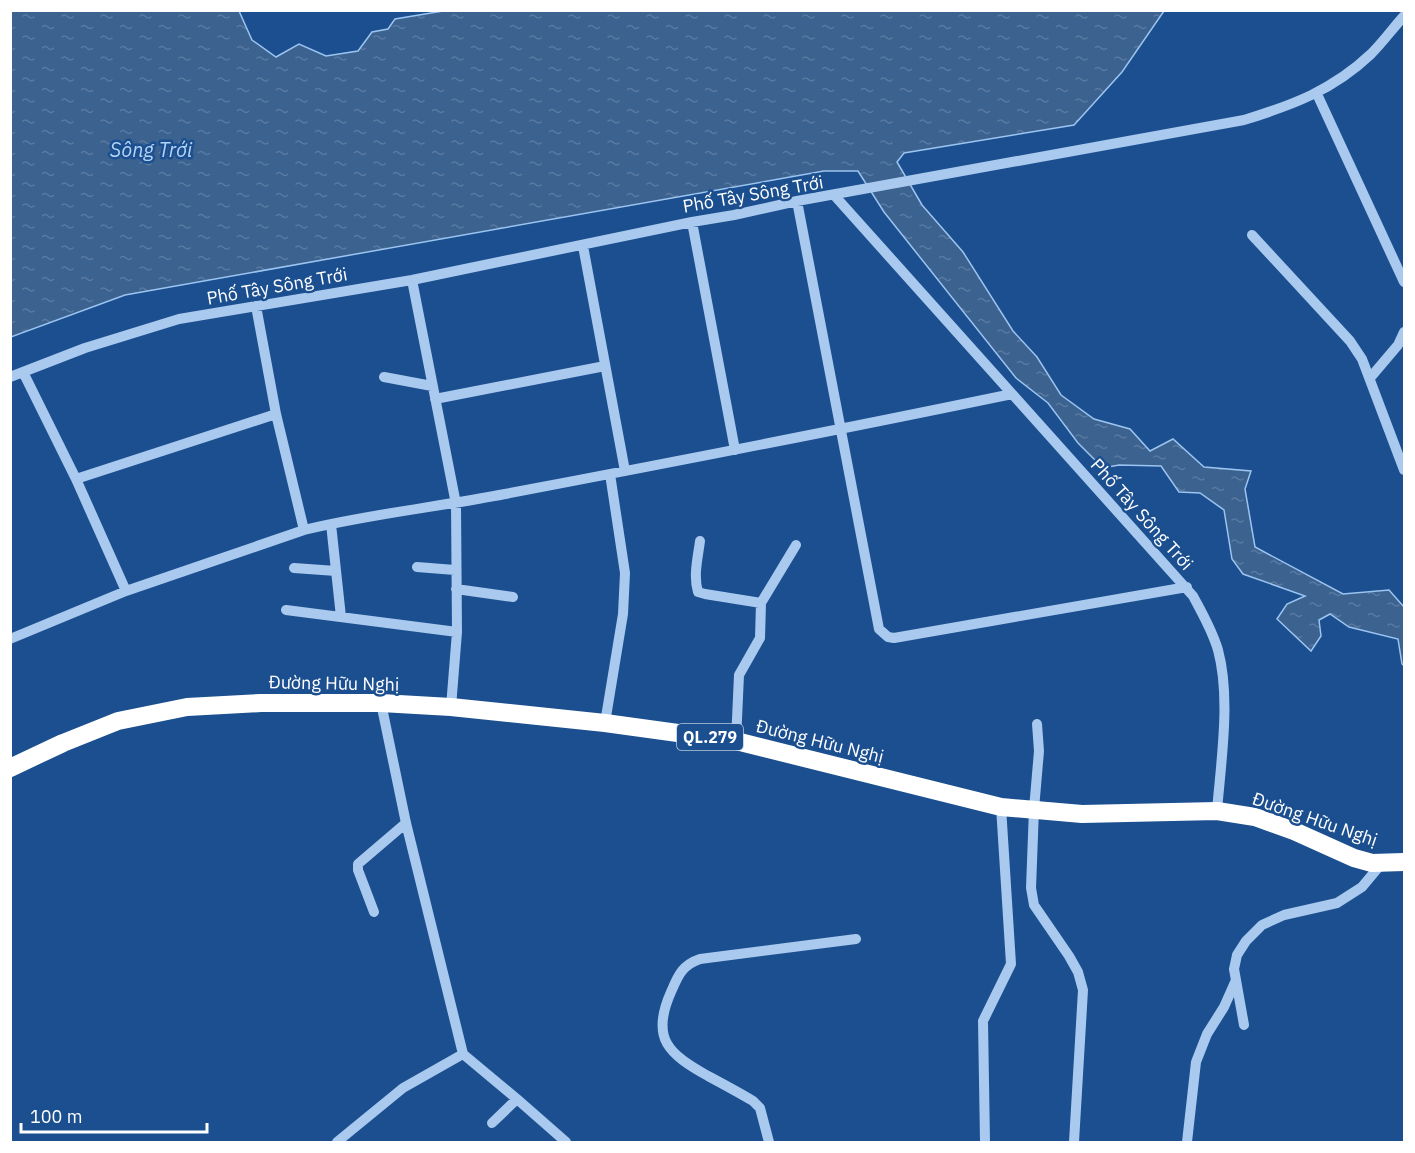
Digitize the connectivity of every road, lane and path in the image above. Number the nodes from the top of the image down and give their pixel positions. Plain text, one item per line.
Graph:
1 (1404, 16) edge
2 (1317, 94) junction
3 (834, 195) junction
4 (797, 201) junction
5 (692, 222) junction
6 (1252, 235) dead end
7 (583, 246) junction
8 (412, 280) junction
9 (1404, 282) edge
10 (256, 306) junction
11 (1404, 332) edge
12 (605, 366) junction
13 (23, 372) junction
14 (10, 377) edge
15 (384, 377) dead end
16 (1370, 378) junction
17 (432, 386) junction
18 (1012, 394) junction
19 (435, 399) junction
20 (276, 414) junction
21 (841, 430) junction
22 (735, 450) junction
23 (1404, 470) edge
24 (625, 471) junction
25 (610, 474) junction
26 (76, 479) junction
27 (456, 504) junction
28 (331, 524) junction
29 (304, 530) junction
30 (700, 542) dead end
31 (796, 545) dead end
32 (417, 567) dead end
33 (294, 568) dead end
34 (455, 570) junction
35 (336, 571) junction
36 (1187, 587) junction
37 (456, 588) junction
38 (126, 591) junction
39 (513, 597) dead end
40 (761, 603) junction
41 (286, 610) dead end
42 (341, 617) junction
43 (457, 632) junction
44 (10, 639) edge
45 (381, 703) junction
46 (451, 707) junction
47 (605, 723) junction
48 (1037, 724) dead end
49 (736, 741) junction
50 (10, 768) edge
51 (1001, 807) junction
52 (1034, 809) junction
53 (1217, 811) junction
54 (406, 823) junction
55 (1404, 862) edge
56 (1382, 863) junction
57 (374, 912) dead end
58 (856, 939) dead end
59 (1236, 980) junction
60 (1244, 1025) dead end
61 (463, 1054) junction
62 (517, 1099) junction
63 (492, 1123) dead end
64 (337, 1143) edge
65 (566, 1143) edge
66 (769, 1143) edge
67 (986, 1143) edge
68 (1074, 1143) edge
69 (1187, 1143) edge

1 - 2 street
2 - 3 street
2 - 9 street
3 - 4 street, Phố Tây Sông Trới
3 - 18 street, Phố Tây Sông Trới
4 - 5 street, Phố Tây Sông Trới
4 - 21 street
5 - 7 street, Phố Tây Sông Trới
5 - 22 street
6 - 16 street
7 - 8 street, Phố Tây Sông Trới
7 - 12 street
8 - 10 street, Phố Tây Sông Trới
8 - 17 street
10 - 13 street, Phố Tây Sông Trới
10 - 20 street
11 - 16 street
12 - 19 street
12 - 24 street
13 - 14 street, Phố Tây Sông Trới
13 - 26 street
15 - 17 street
16 - 23 street
17 - 19 street
18 - 21 street
18 - 36 street, Phố Tây Sông Trới
19 - 27 street
20 - 26 street
20 - 29 street
21 - 22 street
21 - 36 street
22 - 24 street
24 - 25 street
25 - 27 street
25 - 47 street
26 - 38 street
27 - 28 street
27 - 34 street
28 - 29 street
28 - 35 street
29 - 38 street
30 - 40 street
31 - 40 street
32 - 34 street
33 - 35 street
34 - 37 street
35 - 42 street
36 - 53 street, Phố Tây Sông Trới
37 - 39 street
37 - 43 street
38 - 44 street
40 - 49 street
41 - 42 street
42 - 43 street
43 - 46 street
45 - 46 highway, Đường Hữu Nghị / QL.279
45 - 50 highway, Đường Hữu Nghị / QL.279
45 - 54 street
46 - 47 highway, Đường Hữu Nghị / QL.279
47 - 49 highway, Đường Hữu Nghị / QL.279
48 - 52 street
49 - 51 highway, Đường Hữu Nghị / QL.279
51 - 52 highway, Đường Hữu Nghị / QL.279
51 - 67 street
52 - 53 highway, Đường Hữu Nghị / QL.279
52 - 68 street
53 - 56 highway, Đường Hữu Nghị / QL.279
54 - 57 street
54 - 61 street
55 - 56 highway, Đường Hữu Nghị / QL.279
56 - 59 street
58 - 66 street
59 - 60 street
59 - 69 street
61 - 62 street
61 - 64 street
62 - 63 street
62 - 65 street

